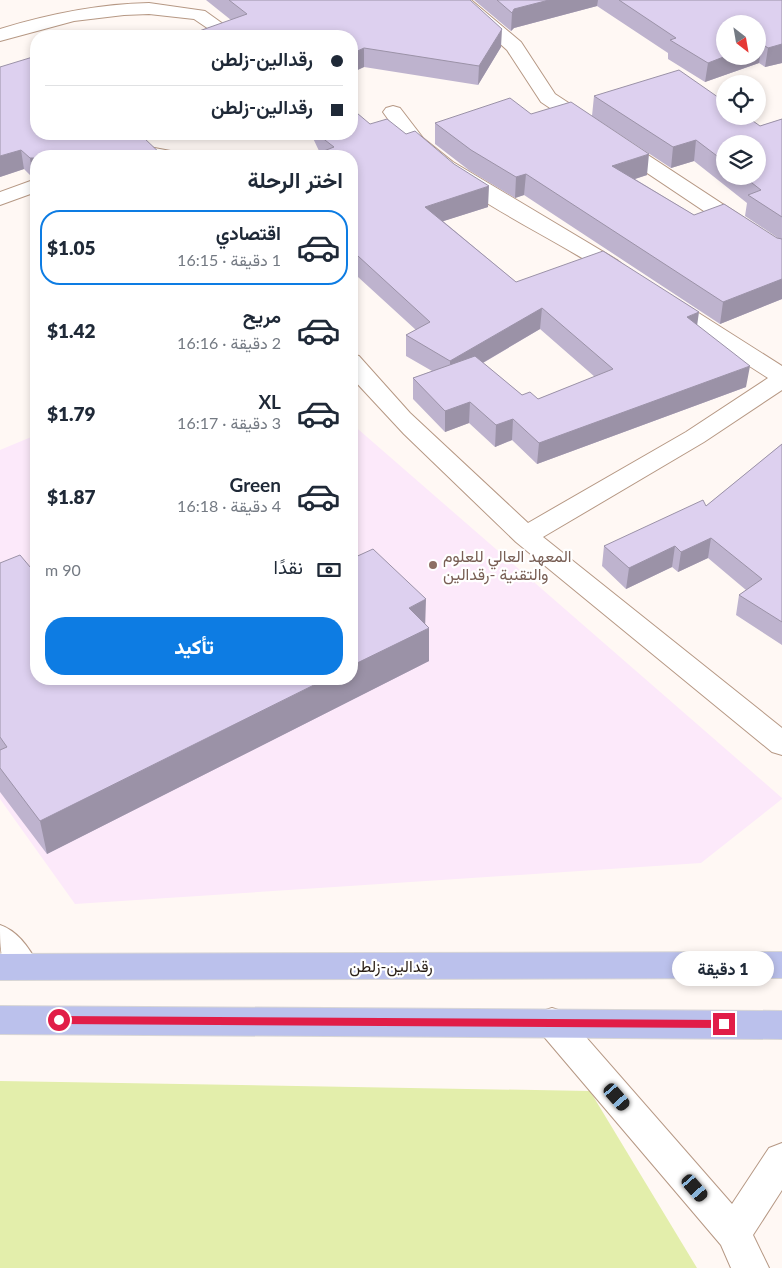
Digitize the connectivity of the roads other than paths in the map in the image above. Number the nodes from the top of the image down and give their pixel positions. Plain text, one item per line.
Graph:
1 (460, 0) edge
2 (189, 4) edge
3 (222, 30) edge
4 (0, 36) edge
5 (393, 112) dead end
6 (30, 188) edge
7 (0, 199) edge
8 (782, 253) edge
9 (358, 369) edge
10 (782, 378) edge
11 (525, 536) junction
12 (782, 744) edge
13 (0, 938) edge
14 (782, 965) edge
15 (12, 967) edge
16 (0, 1020) edge
17 (552, 1022) junction
18 (782, 1025) edge
19 (782, 1159) edge
20 (734, 1233) junction
21 (750, 1268) edge

1 - 8 street
2 - 3 street
2 - 4 street
5 - 10 street
6 - 7 street
9 - 11 street
10 - 11 street
11 - 12 street
13 - 15 street
14 - 15 main road, رقدالين-زلطن
16 - 17 main road
17 - 18 main road
17 - 20 street
19 - 20 street
20 - 21 street

